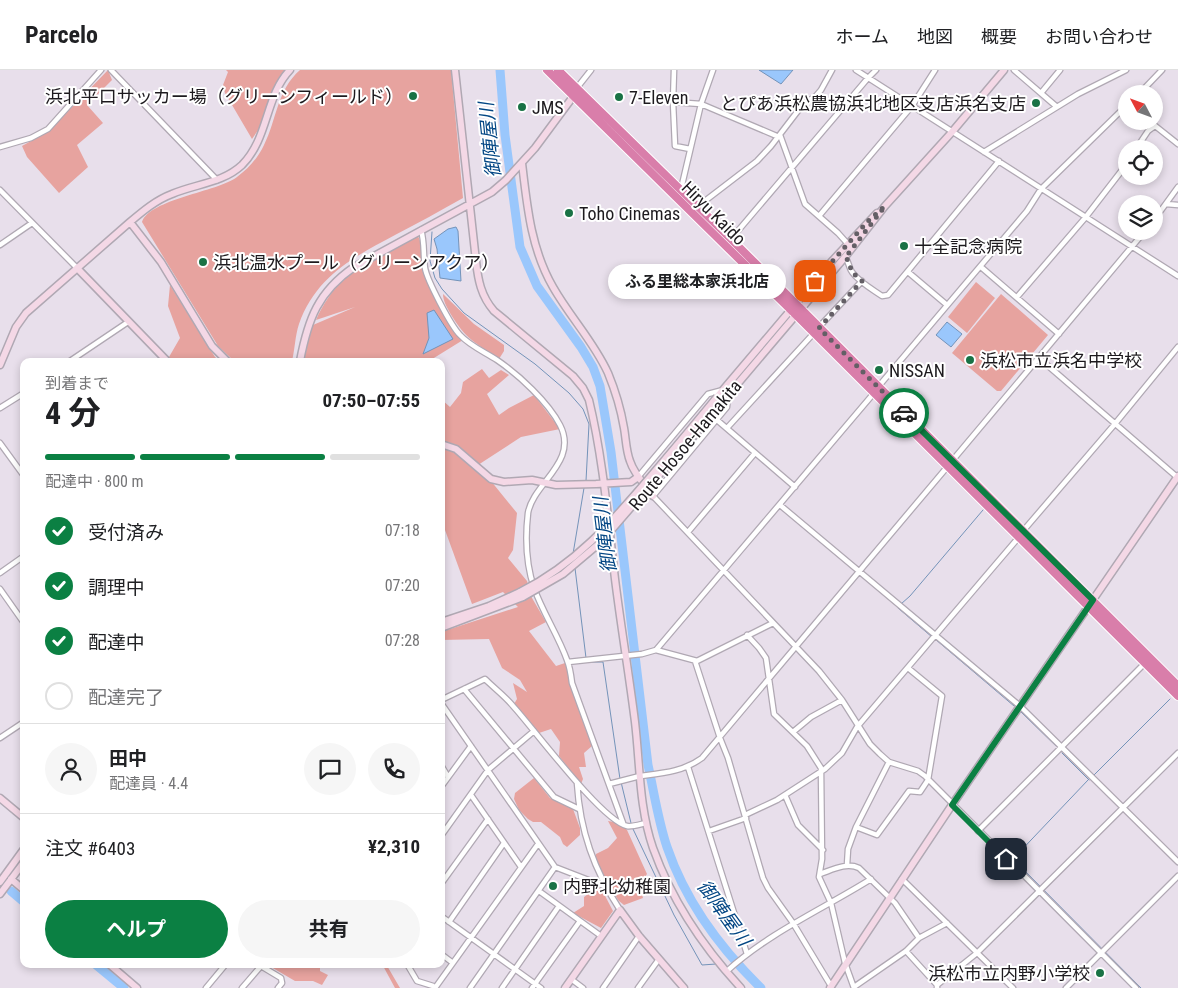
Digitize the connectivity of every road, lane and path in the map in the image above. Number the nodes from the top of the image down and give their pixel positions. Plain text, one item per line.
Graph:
1 (101, 70) edge
2 (111, 70) edge
3 (290, 70) edge
4 (455, 70) edge
5 (547, 70) edge
6 (558, 70) edge
7 (591, 70) edge
8 (674, 70) edge
9 (713, 70) edge
10 (832, 70) edge
11 (856, 70) edge
12 (876, 70) edge
13 (935, 70) edge
14 (1004, 70) edge
15 (1014, 70) edge
16 (1060, 70) edge
17 (1126, 70) edge
18 (1162, 70) edge
19 (868, 78) junction
20 (1148, 85) edge
21 (575, 93) junction
22 (1041, 93) junction
23 (673, 102) junction
24 (701, 104) junction
25 (912, 106) junction
26 (1057, 107) junction
27 (1118, 114) edge
28 (1149, 130) edge
29 (1160, 130) edge
30 (952, 132) junction
31 (780, 136) junction
32 (1142, 140) edge
33 (1178, 144) edge
34 (0, 147) edge
35 (690, 149) junction
36 (984, 152) junction
37 (999, 161) junction
38 (521, 165) junction
39 (792, 166) junction
40 (1118, 175) edge
41 (217, 180) junction
42 (1178, 187) edge
43 (1040, 189) junction
44 (0, 190) edge
45 (680, 190) junction
46 (469, 204) junction
47 (1166, 204) junction
48 (1178, 205) edge
49 (885, 206) junction
50 (697, 207) junction
51 (1163, 208) edge
52 (818, 216) junction
53 (1085, 218) junction
54 (130, 222) junction
55 (32, 223) junction
56 (421, 230) junction
57 (731, 239) junction
58 (1138, 240) edge
59 (847, 244) junction
60 (0, 245) edge
61 (1132, 248) junction
62 (845, 258) junction
63 (981, 267) junction
64 (77, 268) junction
65 (908, 272) junction
66 (1178, 276) edge
67 (862, 281) junction
68 (1017, 297) junction
69 (948, 305) junction
70 (796, 310) junction
71 (128, 322) junction
72 (816, 330) junction
73 (1059, 334) junction
74 (1178, 347) edge
75 (74, 358) edge
76 (164, 358) edge
77 (224, 358) edge
78 (301, 358) edge
79 (1039, 358) junction
80 (0, 365) edge
81 (876, 390) junction
82 (726, 392) junction
83 (20, 396) edge
84 (0, 408) edge
85 (717, 420) junction
86 (1115, 424) junction
87 (727, 428) junction
88 (0, 443) edge
89 (445, 445) edge
90 (755, 453) junction
91 (950, 464) junction
92 (20, 470) edge
93 (1178, 476) edge
94 (638, 477) junction
95 (545, 483) junction
96 (606, 483) junction
97 (794, 487) junction
98 (653, 496) junction
99 (780, 505) junction
100 (688, 532) junction
101 (1021, 534) junction
102 (20, 559) edge
103 (724, 571) junction
104 (859, 572) junction
105 (0, 573) edge
106 (0, 589) edge
107 (522, 595) junction
108 (1091, 604) junction
109 (20, 617) edge
110 (445, 621) edge
111 (773, 623) junction
112 (445, 626) edge
113 (747, 635) junction
114 (934, 637) junction
115 (796, 646) junction
116 (656, 650) junction
117 (625, 656) junction
118 (568, 662) junction
119 (695, 662) junction
120 (1145, 663) junction
121 (908, 668) junction
122 (770, 678) junction
123 (1178, 686) edge
124 (464, 689) junction
125 (1178, 696) edge
126 (445, 699) edge
127 (842, 700) junction
128 (1020, 706) junction
129 (445, 707) edge
130 (20, 725) edge
131 (859, 726) junction
132 (534, 731) junction
133 (793, 732) junction
134 (0, 738) edge
135 (720, 738) junction
136 (471, 746) junction
137 (1061, 747) junction
138 (514, 748) junction
139 (1178, 753) edge
140 (889, 762) junction
141 (688, 767) junction
142 (488, 770) junction
143 (822, 770) junction
144 (445, 772) edge
145 (641, 776) junction
146 (448, 777) junction
147 (928, 780) junction
148 (445, 781) edge
149 (577, 783) junction
150 (610, 784) junction
151 (471, 794) junction
152 (785, 795) junction
153 (0, 798) edge
154 (952, 805) junction
155 (1124, 808) junction
156 (579, 809) junction
157 (20, 815) edge
158 (746, 817) junction
159 (488, 819) junction
160 (623, 823) junction
161 (646, 823) junction
162 (856, 826) junction
163 (445, 830) edge
164 (708, 831) junction
165 (978, 831) junction
166 (504, 843) junction
167 (538, 844) junction
168 (822, 850) junction
169 (20, 856) edge
170 (1178, 862) edge
171 (847, 865) junction
172 (20, 866) edge
173 (521, 867) junction
174 (555, 868) junction
175 (820, 874) junction
176 (1178, 876) edge
177 (445, 878) edge
178 (871, 879) junction
179 (902, 879) junction
180 (5, 881) edge
181 (604, 886) junction
182 (20, 888) edge
183 (1041, 890) junction
184 (539, 891) junction
185 (2, 892) edge
186 (889, 898) junction
187 (831, 902) junction
188 (559, 906) junction
189 (620, 910) junction
190 (445, 919) edge
191 (580, 921) junction
192 (448, 922) junction
193 (793, 923) junction
194 (947, 923) junction
195 (601, 936) junction
196 (639, 936) junction
197 (471, 938) junction
198 (919, 938) junction
199 (906, 951) junction
200 (1103, 951) junction
201 (977, 953) junction
202 (494, 955) junction
203 (745, 955) junction
204 (445, 957) edge
205 (659, 960) junction
206 (453, 963) junction
207 (846, 963) junction
208 (114, 968) edge
209 (223, 968) edge
210 (257, 968) edge
211 (264, 968) edge
212 (409, 968) edge
213 (729, 969) junction
214 (515, 970) junction
215 (571, 979) junction
216 (739, 985) edge
217 (534, 986) edge
218 (830, 987) edge
219 (937, 987) edge
220 (137, 988) edge
221 (206, 988) edge
222 (242, 988) edge
223 (278, 988) edge
224 (470, 988) edge
225 (502, 988) edge
226 (541, 988) edge
227 (565, 988) edge
228 (583, 988) edge
229 (603, 988) edge
230 (638, 988) edge
231 (684, 988) edge
232 (730, 988) edge
233 (854, 988) edge
234 (1013, 988) edge
235 (1066, 988) edge
236 (1136, 988) edge

1 - 34 street
2 - 41 street
3 - 41 street
4 - 46 street
5 - 21 highway, Hiryu Kaido
6 - 21 highway, Hiryu Kaido
7 - 21 street
8 - 23 street
9 - 24 street
10 - 31 street
11 - 19 street
12 - 19 street
13 - 25 street
14 - 30 street, Route Hosoe-Hamakita
15 - 22 street
16 - 22 street
17 - 26 street
18 - 20 street
19 - 25 street
19 - 39 street
21 - 38 street
21 - 45 highway, Hiryu Kaido
21 - 70 highway, Hiryu Kaido
22 - 26 street
23 - 24 street
23 - 35 street
24 - 31 street
24 - 35 street
25 - 30 street
25 - 52 street
26 - 36 street
27 - 43 street
28 - 32 street
29 - 33 street
30 - 36 street
30 - 49 street, Route Hosoe-Hamakita
31 - 39 street
31 - 50 street
35 - 45 street
36 - 37 street
37 - 43 street
37 - 65 street
38 - 46 street
38 - 94 street
39 - 52 street
39 - 57 street
40 - 53 street
41 - 54 street
42 - 47 street
43 - 53 street
43 - 63 street
44 - 55 street
45 - 50 highway, Hiryu Kaido
46 - 56 street
46 - 96 street
47 - 48 street
47 - 51 street
49 - 59 street, Route Hosoe-Hamakita
49 - 62 street, Route Hosoe-Hamakita
50 - 57 highway, Hiryu Kaido
52 - 59 street
53 - 61 street
53 - 68 street
54 - 64 street
54 - 77 street
55 - 60 street
55 - 64 street
56 - 78 street
56 - 95 street
57 - 70 highway, Hiryu Kaido
58 - 61 street
59 - 70 street, Route Hosoe-Hamakita
61 - 66 street
61 - 73 street
62 - 67 street
62 - 70 street, Route Hosoe-Hamakita
63 - 68 street
63 - 69 street
64 - 71 street
64 - 80 street
65 - 67 street
65 - 69 street
67 - 72 street
68 - 73 street
69 - 81 street
70 - 72 highway, Hiryu Kaido
70 - 82 street, Route Hosoe-Hamakita
71 - 75 street
71 - 76 street
72 - 81 highway, Hiryu Kaido
72 - 87 street
73 - 79 street
74 - 86 street
79 - 86 street
79 - 91 street
81 - 91 highway, Hiryu Kaido
81 - 97 street
82 - 85 street
82 - 94 street
82 - 107 street, Route Hosoe-Hamakita, bridge
83 - 84 street
85 - 87 street
85 - 98 street
86 - 93 street
86 - 101 street
87 - 90 street
88 - 92 street
89 - 95 street
90 - 97 street
90 - 100 street
91 - 101 highway, Hiryu Kaido
91 - 104 street
93 - 108 street
94 - 96 street
94 - 98 street
95 - 96 street
95 - 118 street
96 - 117 street
97 - 99 street
98 - 100 street
99 - 103 street
99 - 104 street
100 - 103 street
101 - 108 highway, Hiryu Kaido
101 - 114 street
102 - 105 street
103 - 111 street
103 - 116 street
104 - 114 street
104 - 115 street
106 - 109 street
107 - 110 street, Route Hosoe-Hamakita
107 - 112 street, Route Hosoe-Hamakita
108 - 120 highway, Hiryu Kaido
108 - 123 highway, Hiryu Kaido
108 - 128 street
111 - 113 street
111 - 115 street
113 - 119 street
113 - 122 street
114 - 121 street
114 - 128 street
115 - 122 street
115 - 127 street
116 - 117 street
116 - 119 street
117 - 118 street
117 - 145 street
118 - 150 street
119 - 135 street
120 - 125 highway, Hiryu Kaido
120 - 137 street
121 - 131 street
121 - 147 street
122 - 133 street
122 - 135 street
124 - 126 street
124 - 132 street
124 - 138 street
127 - 131 street
127 - 133 street
128 - 137 street
128 - 154 street
129 - 136 street
130 - 134 street
131 - 140 street
131 - 143 street
132 - 138 street
132 - 149 street
133 - 143 street
135 - 141 street
135 - 158 street
136 - 142 street
136 - 146 street
137 - 155 street
137 - 165 street
138 - 142 street
138 - 156 street
139 - 155 street
140 - 147 street
140 - 162 street
141 - 145 street
141 - 164 street
142 - 151 street
142 - 167 street
143 - 152 street
143 - 168 street
144 - 146 street
145 - 150 street
145 - 161 street
146 - 148 street
147 - 154 street
147 - 162 street
149 - 156 street
149 - 160 street
150 - 160 street
151 - 159 street
151 - 163 street
152 - 158 street
152 - 168 street
153 - 157 street
154 - 165 street
154 - 179 street
155 - 170 street
155 - 183 street
156 - 181 street
158 - 164 street
158 - 193 street
159 - 166 street
159 - 177 street
160 - 161 street
161 - 213 street
162 - 171 street
164 - 203 street
165 - 183 street
166 - 173 street
166 - 192 street
167 - 173 street
167 - 174 street
168 - 175 street
169 - 180 street
171 - 175 street
171 - 178 street
172 - 180 street
173 - 197 street
174 - 181 street
174 - 184 street
175 - 187 street
176 - 200 street
178 - 186 street
178 - 187 street
179 - 186 street
179 - 194 street
180 - 182 street
180 - 185 street
181 - 189 street
183 - 200 street
183 - 201 street
184 - 188 street
184 - 202 street
186 - 198 street
186 - 207 street
187 - 193 street
187 - 207 street
188 - 191 street
188 - 214 street
189 - 195 street
189 - 196 street
190 - 192 street
191 - 195 street
191 - 217 street
192 - 197 street
193 - 203 street
193 - 218 street
194 - 198 street
194 - 201 street
195 - 215 street
196 - 205 street
196 - 229 street
197 - 202 street
197 - 206 street
198 - 199 street
199 - 219 street
199 - 233 street
200 - 235 street
200 - 236 street
201 - 219 street
201 - 234 street
202 - 214 street
202 - 224 street
203 - 213 street
204 - 206 street
205 - 230 street
205 - 231 street
206 - 212 street
207 - 218 street
207 - 233 street
208 - 220 street
209 - 221 street
210 - 222 street
211 - 223 street
213 - 216 street
214 - 217 street
214 - 225 street
215 - 227 street
215 - 228 street
216 - 232 street
217 - 226 street

